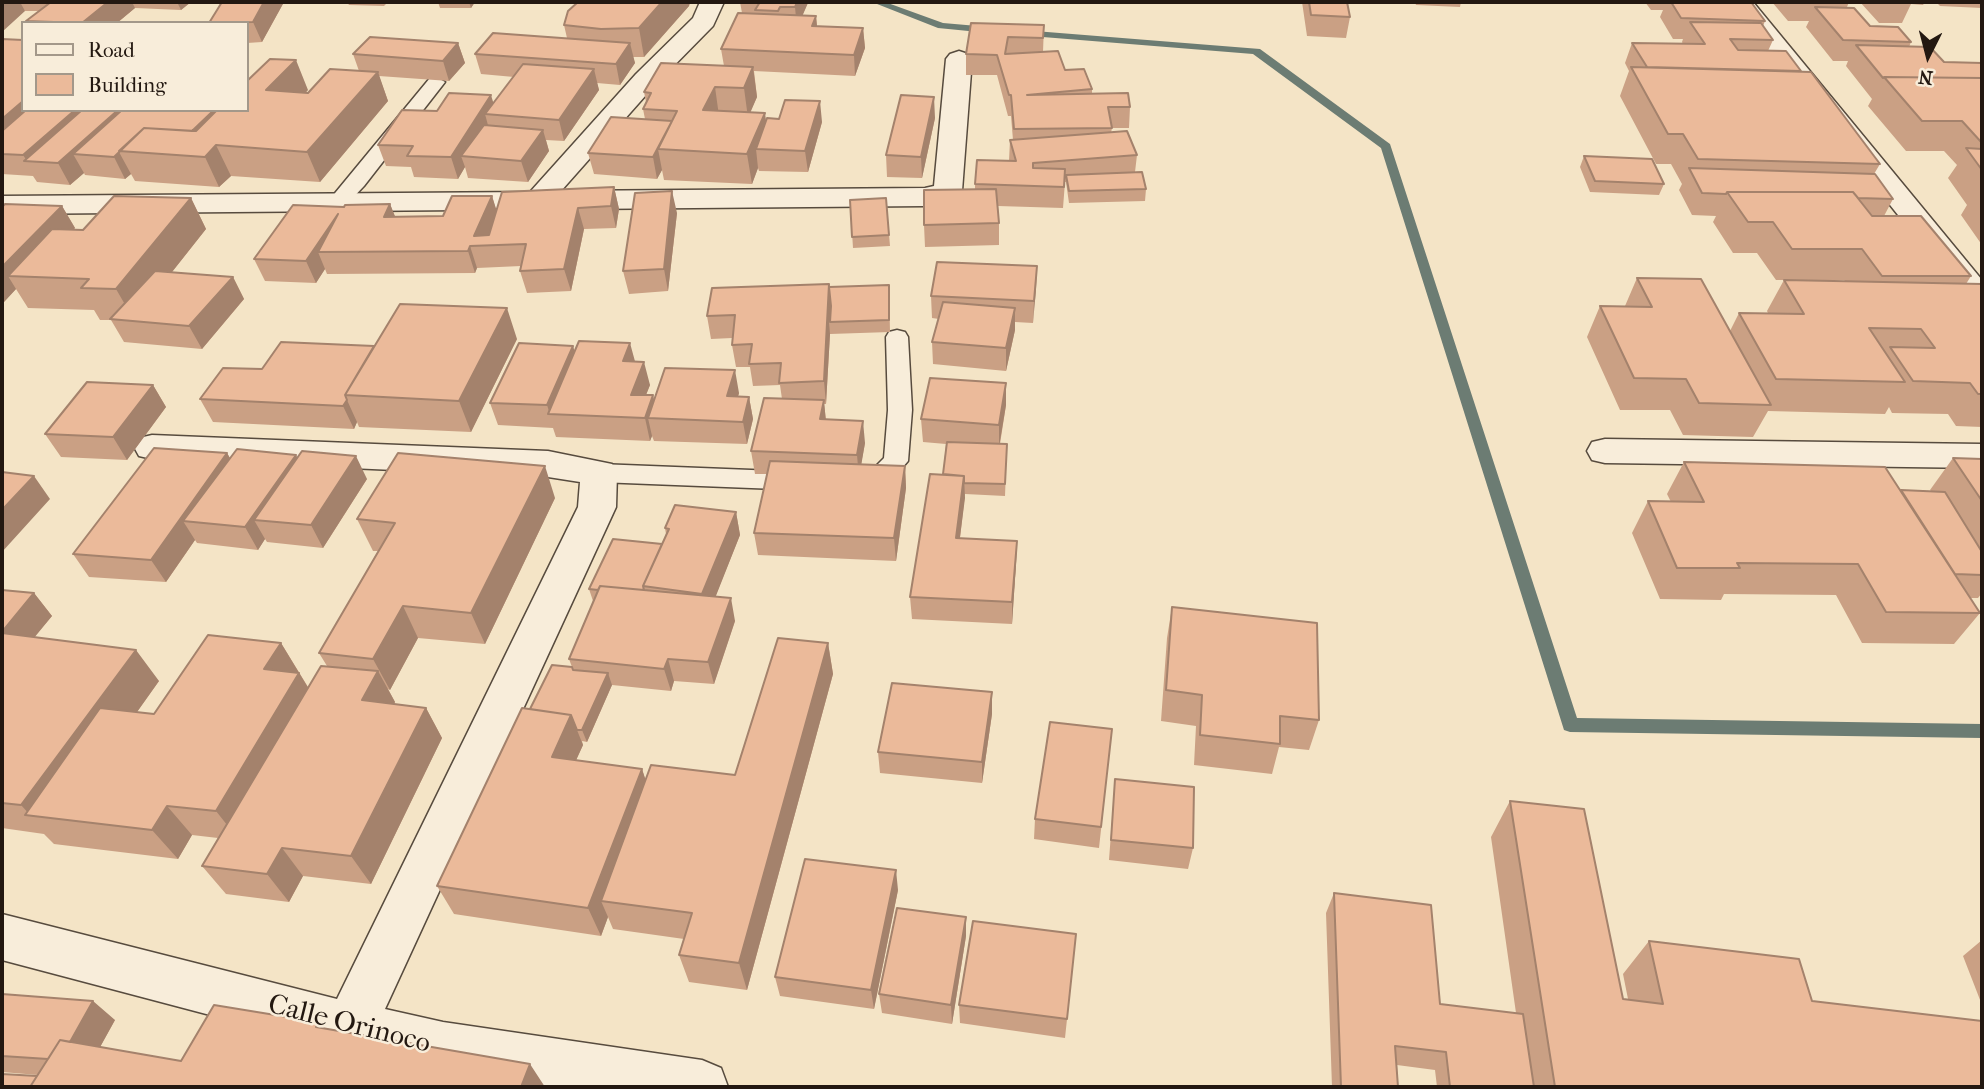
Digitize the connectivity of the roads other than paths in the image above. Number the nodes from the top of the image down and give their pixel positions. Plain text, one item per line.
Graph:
1 (712, 2) edge
2 (1741, 2) edge
3 (959, 59) dead end
4 (436, 82) edge
5 (538, 200) junction
6 (338, 202) junction
7 (2, 205) edge
8 (1982, 300) edge
9 (897, 337) dead end
10 (152, 447) edge
11 (1605, 451) dead end
12 (1982, 456) edge
13 (599, 473) junction
14 (2, 937) edge
15 (350, 1027) junction
16 (702, 1087) edge

1 - 5 street
2 - 8 street
3 - 5 street
4 - 6 lane
5 - 6 street
6 - 7 street
9 - 13 lane
10 - 13 street
11 - 12 street
13 - 15 street
14 - 15 street, Calle Orinoco
15 - 16 street, Calle Orinoco

